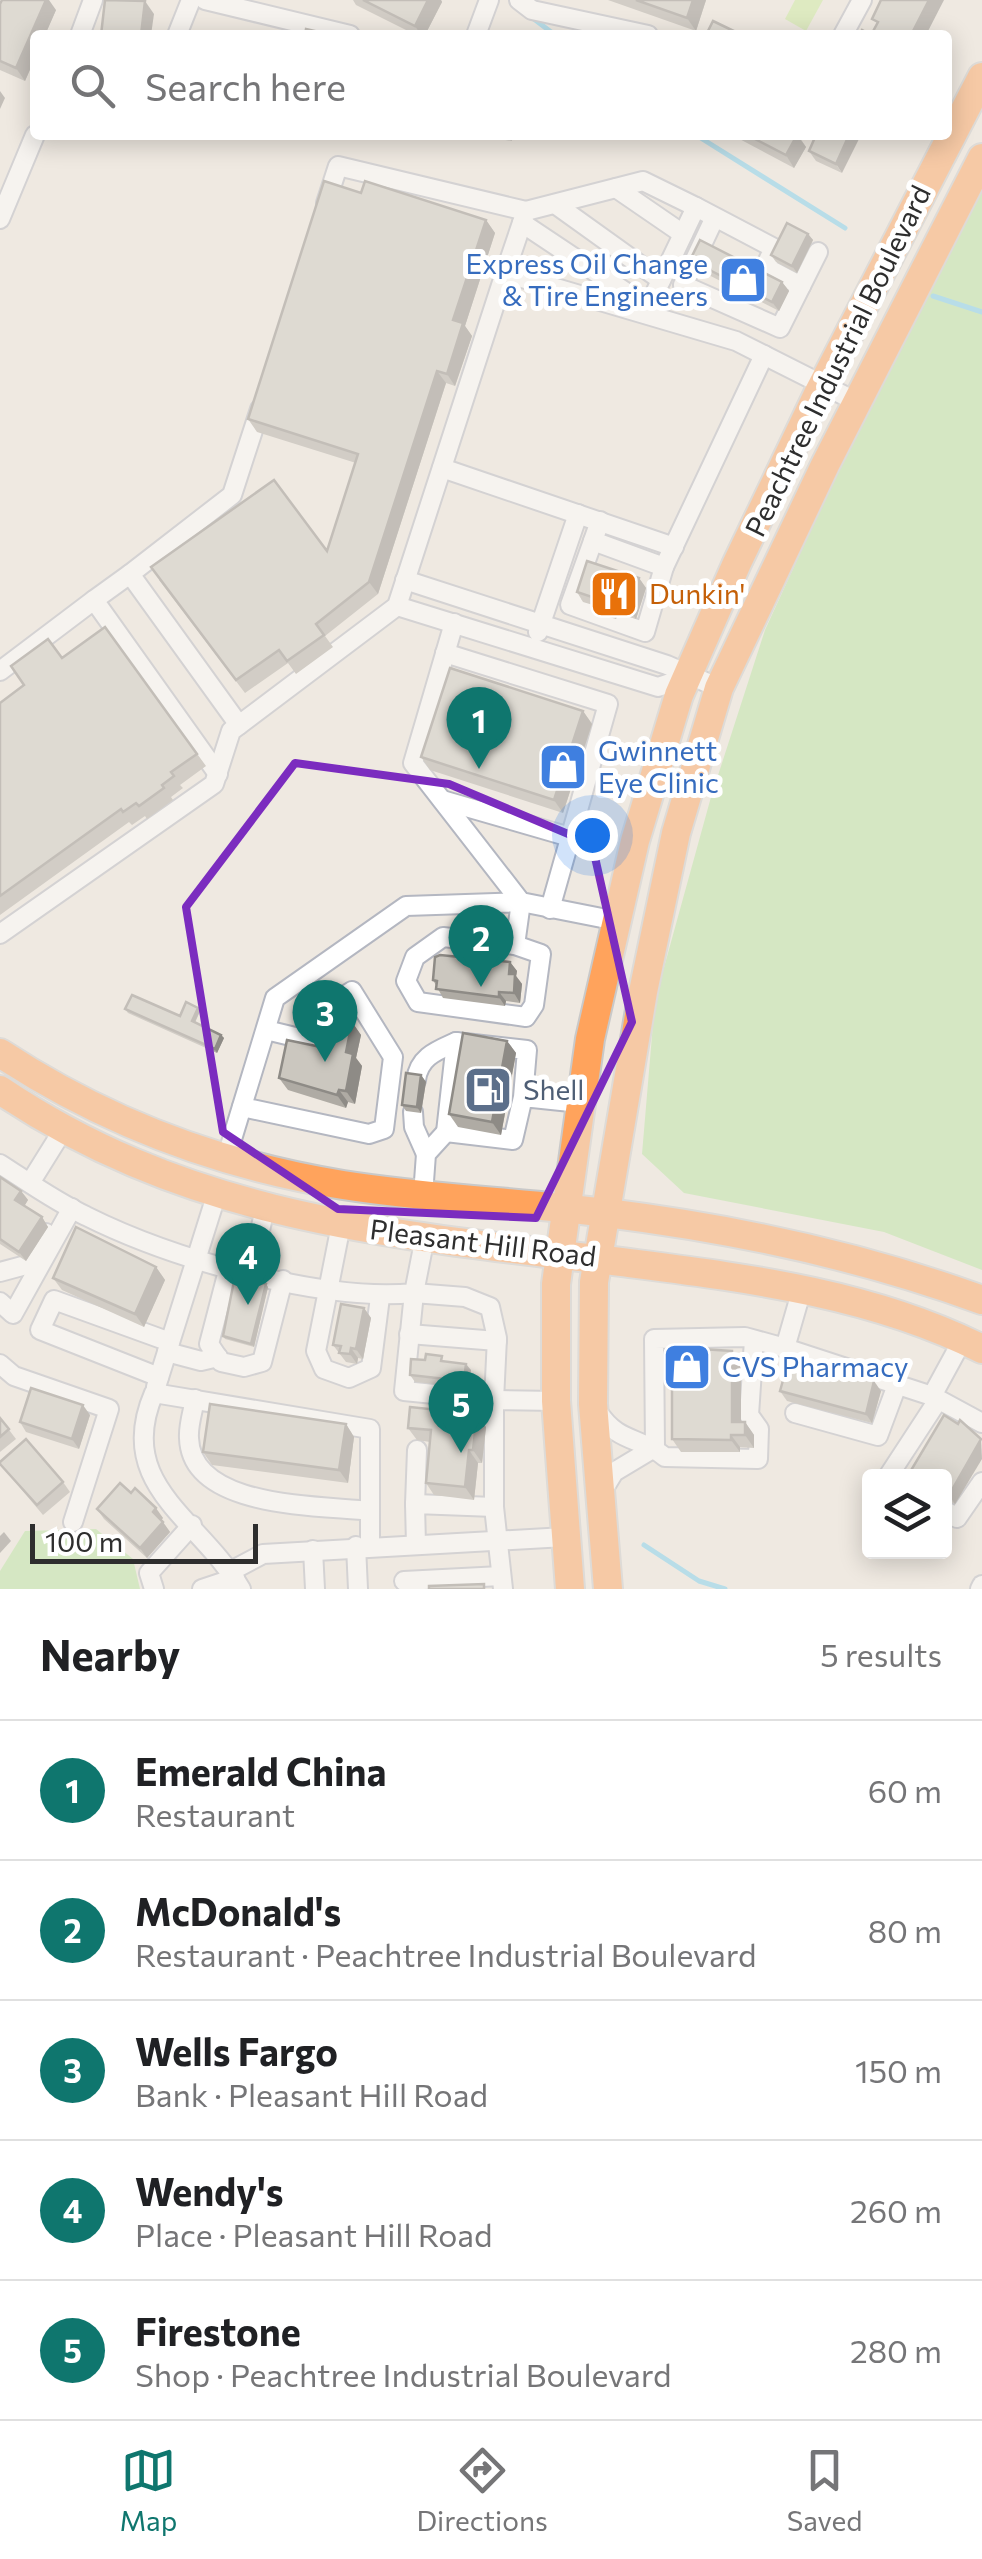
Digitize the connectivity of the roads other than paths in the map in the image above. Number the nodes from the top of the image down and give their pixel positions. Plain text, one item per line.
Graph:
1 (191, 0) edge
2 (205, 0) edge
3 (489, 0) edge
4 (519, 0) edge
5 (862, 0) edge
6 (87, 1) edge
7 (81, 30) edge
8 (180, 30) edge
9 (329, 30) edge
10 (478, 30) edge
11 (625, 30) edge
12 (845, 30) edge
13 (982, 77) edge
14 (952, 135) edge
15 (33, 140) edge
16 (949, 140) edge
17 (982, 158) edge
18 (616, 188) junction
19 (554, 204) junction
20 (696, 207) junction
21 (524, 217) junction
22 (715, 217) junction
23 (0, 219) edge
24 (321, 221) edge
25 (684, 234) junction
26 (818, 252) dead end
27 (505, 273) junction
28 (661, 280) junction
29 (801, 286) junction
30 (646, 311) junction
31 (746, 313) junction
32 (736, 341) junction
33 (764, 355) junction
34 (823, 384) junction
35 (268, 386) edge
36 (856, 402) junction
37 (442, 468) junction
38 (578, 514) junction
39 (600, 521) junction
40 (592, 541) junction
41 (674, 548) junction
42 (664, 567) junction
43 (130, 574) junction
44 (405, 580) junction
45 (94, 600) junction
46 (397, 606) junction
47 (454, 624) junction
48 (541, 624) junction
49 (534, 647) junction
50 (445, 653) junction
51 (0, 672) edge
52 (688, 678) junction
53 (719, 688) junction
54 (240, 725) junction
55 (218, 774) junction
56 (442, 800) junction
57 (570, 838) junction
58 (520, 902) junction
59 (550, 909) junction
60 (616, 922) junction
61 (0, 934) edge
62 (515, 945) junction
63 (266, 1030) junction
64 (456, 1042) junction
65 (0, 1053) edge
66 (416, 1080) edge
67 (0, 1090) edge
68 (580, 1103) junction
69 (242, 1108) junction
70 (515, 1110) junction
71 (413, 1112) edge
72 (64, 1130) junction
73 (446, 1132) junction
74 (426, 1154) junction
75 (226, 1159) junction
76 (13, 1177) edge
77 (423, 1195) junction
78 (216, 1196) junction
79 (566, 1208) junction
80 (265, 1209) junction
81 (608, 1213) junction
82 (77, 1216) junction
83 (342, 1224) junction
84 (426, 1237) junction
85 (559, 1254) junction
86 (196, 1258) junction
87 (598, 1258) junction
88 (229, 1268) junction
89 (0, 1272) edge
90 (250, 1273) junction
91 (60, 1280) edge
92 (282, 1280) junction
93 (802, 1289) junction
94 (330, 1290) junction
95 (414, 1293) junction
96 (380, 1296) junction
97 (54, 1300) junction
98 (982, 1300) edge
99 (0, 1302) edge
100 (409, 1334) junction
101 (754, 1340) junction
102 (497, 1341) junction
103 (972, 1344) edge
104 (168, 1347) junction
105 (786, 1348) junction
106 (218, 1357) junction
107 (0, 1364) edge
108 (157, 1385) junction
109 (896, 1385) junction
110 (935, 1398) junction
111 (195, 1399) junction
112 (494, 1400) junction
113 (556, 1401) junction
114 (592, 1404) junction
115 (109, 1409) junction
116 (794, 1413) dead end
117 (982, 1423) edge
118 (140, 1424) junction
119 (654, 1448) junction
120 (417, 1450) dead end
121 (893, 1469) edge
122 (982, 1482) edge
123 (597, 1498) junction
124 (416, 1504) junction
125 (494, 1506) junction
126 (370, 1511) junction
127 (952, 1515) edge
128 (73, 1522) dead end
129 (192, 1526) junction
130 (565, 1537) junction
131 (496, 1544) junction
132 (416, 1545) junction
133 (363, 1546) junction
134 (313, 1550) junction
135 (236, 1579) edge
136 (404, 1581) dead end
137 (502, 1582) edge
138 (154, 1589) edge
139 (202, 1589) edge
140 (314, 1589) edge
141 (358, 1589) edge
142 (570, 1589) edge
143 (608, 1589) edge

1 - 8 street
2 - 9 street
3 - 10 street
4 - 11 street
5 - 12 street
6 - 7 street
13 - 14 highway, Peachtree Industrial Boulevard
15 - 23 street
16 - 34 highway, Peachtree Industrial Boulevard
17 - 36 highway, Peachtree Industrial Boulevard
18 - 19 street
18 - 20 street
18 - 25 street
19 - 21 street
19 - 28 street
20 - 22 street
20 - 25 street
21 - 24 street
21 - 27 street
21 - 30 street
22 - 29 street
22 - 31 street
25 - 28 street
26 - 29 street
27 - 30 street
27 - 37 street
28 - 30 street
29 - 31 street
30 - 32 street
31 - 32 street
32 - 33 street
33 - 34 street
33 - 41 street
34 - 36 street
34 - 52 highway, Peachtree Industrial Boulevard
35 - 43 street
36 - 53 highway, Peachtree Industrial Boulevard
37 - 38 street
37 - 44 street
38 - 39 street
38 - 48 street
39 - 40 street
39 - 41 street
40 - 42 street
40 - 42 street
41 - 42 street
43 - 45 street
43 - 54 street
44 - 46 street
44 - 48 street
45 - 51 street
45 - 55 street
46 - 47 street
46 - 54 street
47 - 49 street
47 - 50 street
48 - 49 street
48 - 52 street
49 - 52 street
50 - 56 street
50 - 57 street
52 - 53 street
52 - 60 highway, Peachtree Industrial Boulevard
53 - 81 highway, Peachtree Industrial Boulevard
54 - 55 street
55 - 61 street
56 - 57 street
56 - 58 street
57 - 59 street
58 - 59 street
58 - 62 street
58 - 63 street
59 - 60 street
60 - 68 highway, Peachtree Industrial Boulevard
62 - 62 street
63 - 69 street
63 - 69 street
64 - 66 street
64 - 70 street
64 - 73 street
65 - 75 highway, Pleasant Hill Road
67 - 72 highway, Pleasant Hill Road
68 - 70 street
68 - 79 highway, Peachtree Industrial Boulevard
69 - 75 street
70 - 73 street
71 - 74 street
72 - 76 street
72 - 78 highway, Pleasant Hill Road
73 - 74 street
74 - 77 street
75 - 77 highway, Pleasant Hill Road
76 - 82 street
77 - 79 highway, Pleasant Hill Road
78 - 80 highway, Pleasant Hill Road
78 - 86 street
79 - 81 highway, Pleasant Hill Road
79 - 85 highway, Peachtree Industrial Boulevard
80 - 83 highway, Pleasant Hill Road
80 - 90 street
81 - 87 highway, Peachtree Industrial Boulevard
81 - 98 highway, Pleasant Hill Road
82 - 86 street
82 - 89 street
82 - 99 street
83 - 84 highway, Pleasant Hill Road
83 - 94 street
84 - 85 highway, Pleasant Hill Road
84 - 95 street
85 - 87 highway, Pleasant Hill Road
85 - 113 highway, Peachtree Industrial Boulevard
86 - 88 street
86 - 104 street
87 - 93 highway, Pleasant Hill Road
87 - 114 highway, Peachtree Industrial Boulevard
88 - 90 street
88 - 106 street
90 - 92 street
91 - 97 street
92 - 94 street
92 - 106 street
93 - 103 highway, Pleasant Hill Road
93 - 105 street
94 - 96 street
94 - 96 street
95 - 96 street
95 - 100 street
95 - 102 street
97 - 104 street
97 - 108 street
100 - 102 street
100 - 112 street
101 - 105 street
101 - 119 street
101 - 119 street
102 - 112 street
103 - 110 street
104 - 106 street
104 - 108 street
105 - 109 street
107 - 115 street
108 - 111 street
108 - 118 street
109 - 110 street
109 - 116 street
110 - 117 street
110 - 121 street
111 - 126 street
111 - 126 street
112 - 113 street
112 - 125 street
113 - 130 highway, Peachtree Industrial Boulevard
114 - 119 street
114 - 123 highway, Peachtree Industrial Boulevard
115 - 118 street
115 - 128 street
118 - 129 street
119 - 123 street
120 - 124 street
122 - 127 street
123 - 143 highway, Peachtree Industrial Boulevard
124 - 125 street
124 - 132 street
125 - 131 street
126 - 133 street
129 - 135 street
129 - 138 street
130 - 131 street
130 - 142 highway, Peachtree Industrial Boulevard
131 - 132 street
131 - 137 street
132 - 133 street
133 - 134 street
133 - 141 street
134 - 135 street
134 - 140 street
135 - 139 street
136 - 137 street

